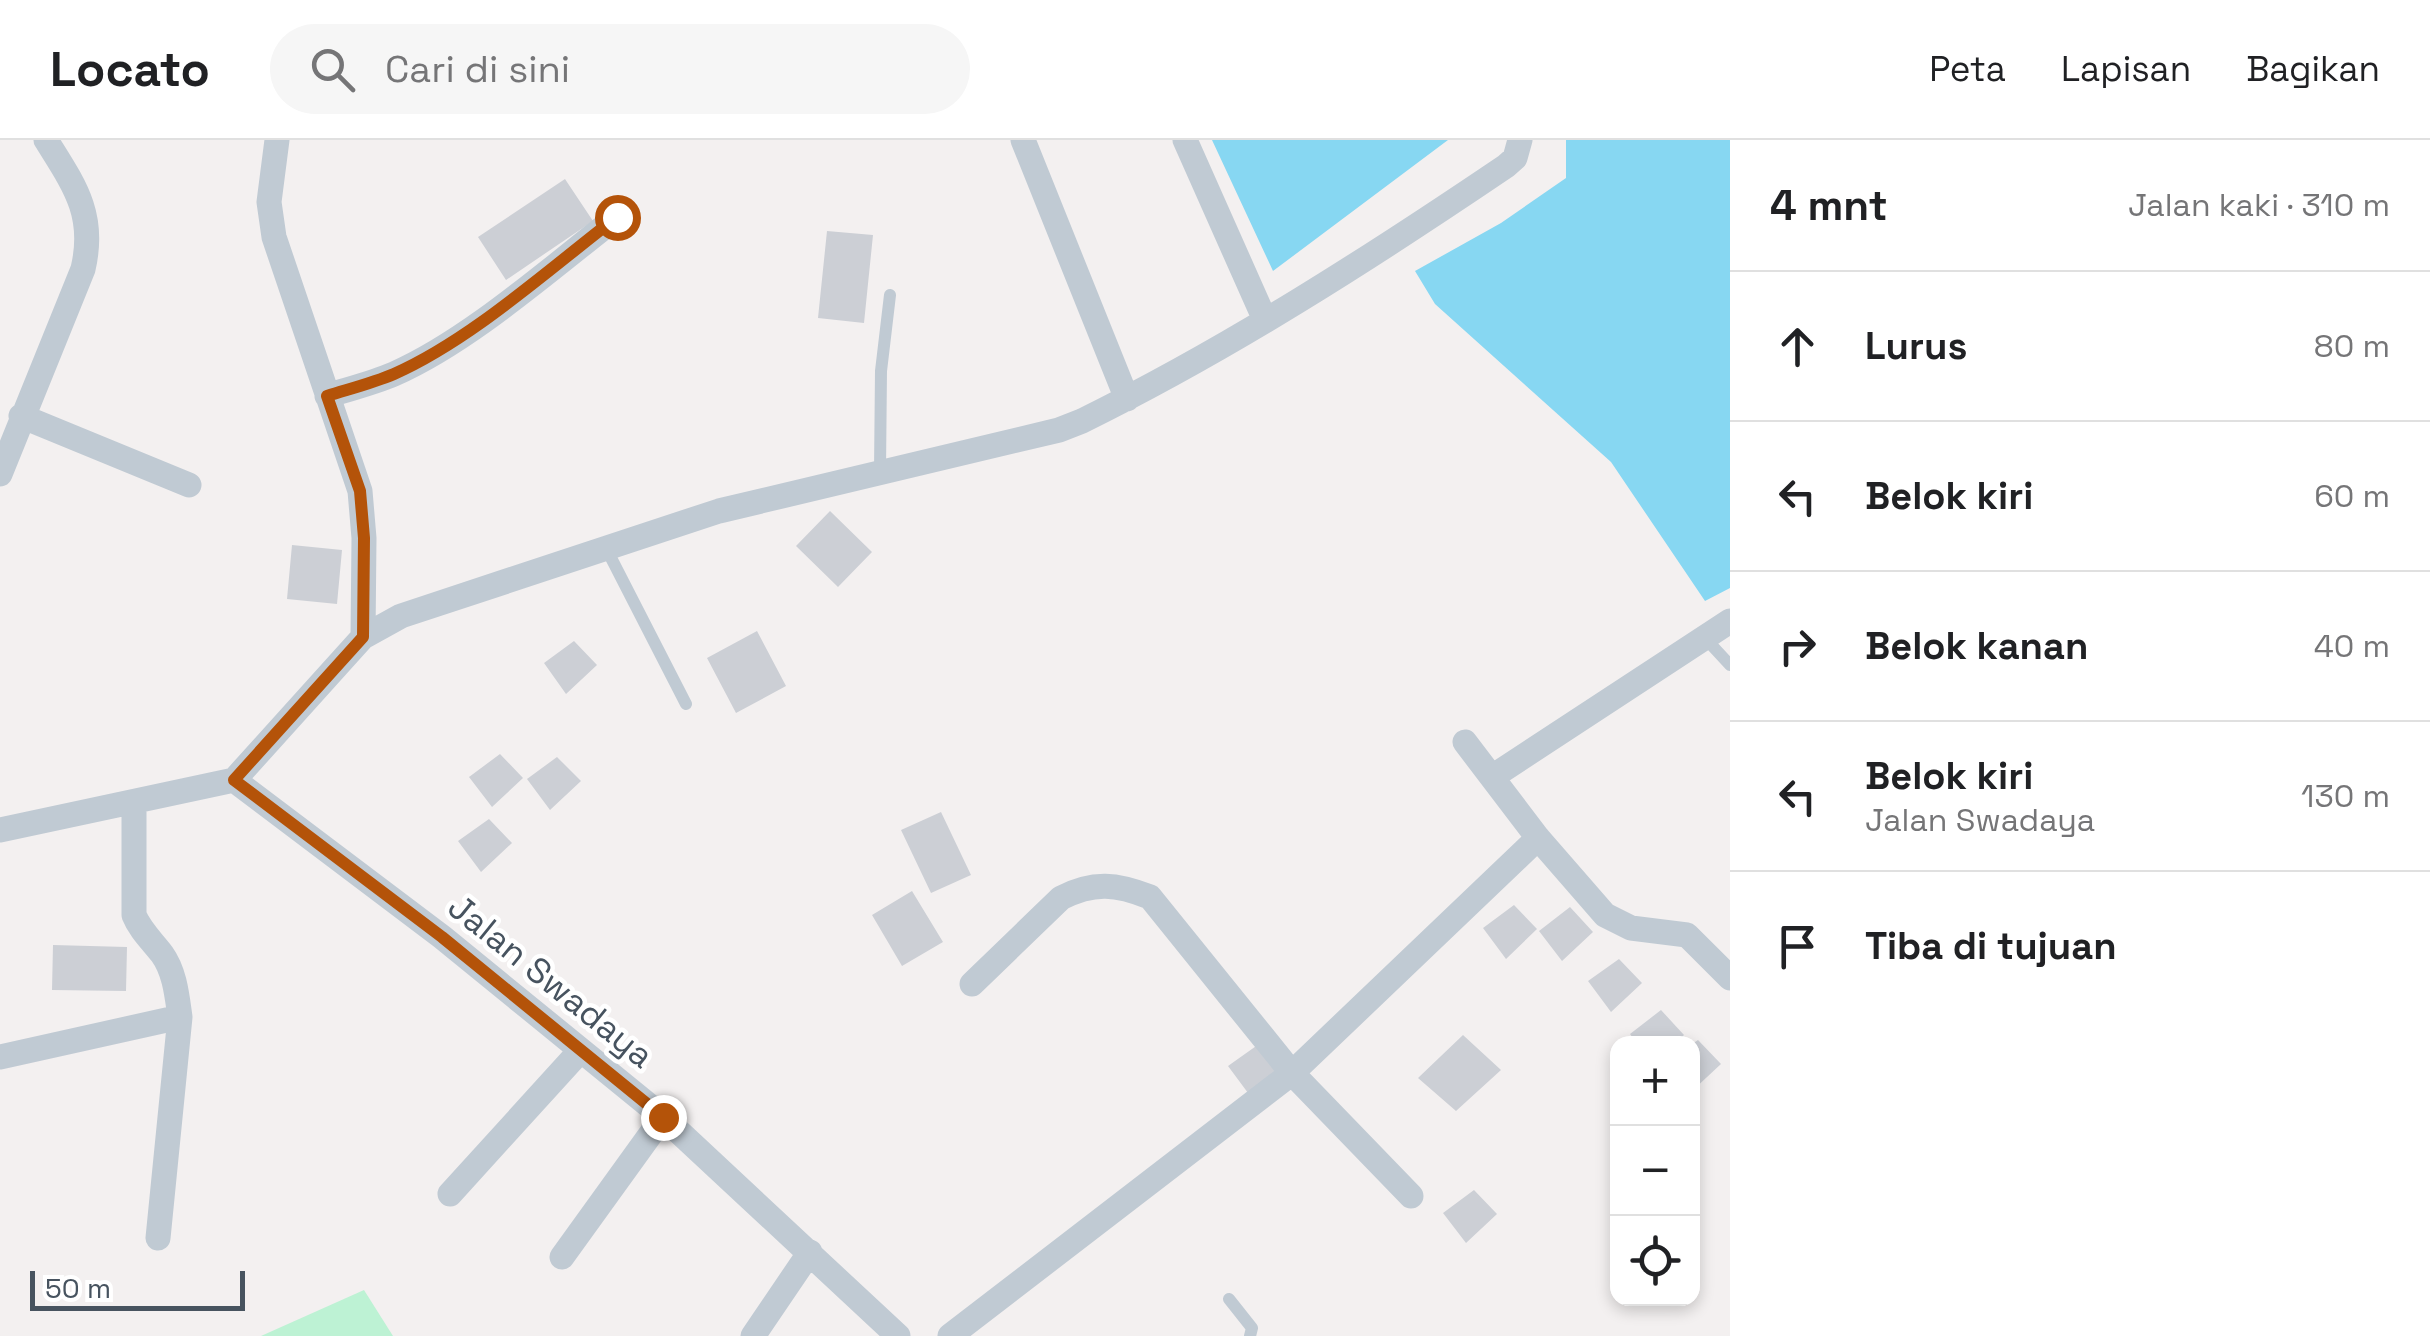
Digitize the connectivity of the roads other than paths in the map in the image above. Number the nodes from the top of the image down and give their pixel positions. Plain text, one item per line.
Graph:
1 (46, 140) edge
2 (277, 140) edge
3 (1023, 140) edge
4 (1185, 140) edge
5 (1520, 140) edge
6 (617, 217) dead end
7 (890, 295) dead end
8 (1265, 320) junction
9 (327, 396) junction
10 (1127, 399) junction
11 (21, 416) junction
12 (880, 470) junction
13 (0, 474) edge
14 (190, 484) dead end
15 (606, 548) junction
16 (1730, 622) edge
17 (363, 637) junction
18 (1705, 638) junction
19 (1730, 664) edge
20 (686, 704) dead end
21 (1465, 742) dead end
22 (1492, 778) junction
23 (234, 780) junction
24 (134, 804) junction
25 (0, 830) edge
26 (1538, 838) junction
27 (1726, 965) edge
28 (972, 984) dead end
29 (180, 1016) junction
30 (580, 1051) junction
31 (0, 1057) edge
32 (1292, 1072) junction
33 (663, 1117) junction
34 (450, 1194) dead end
35 (1411, 1196) dead end
36 (158, 1238) dead end
37 (810, 1252) junction
38 (562, 1257) dead end
39 (1229, 1298) dead end
40 (753, 1336) edge
41 (898, 1336) edge
42 (950, 1336) edge
43 (1250, 1336) edge

1 - 11 street
2 - 9 street
3 - 10 street
4 - 8 street
5 - 8 street
6 - 9 street
7 - 12 lane
8 - 10 street
9 - 17 street
10 - 12 street
11 - 13 street
11 - 14 street
12 - 15 street
15 - 17 street
15 - 20 lane
16 - 18 street
17 - 23 street
18 - 19 lane
18 - 22 street
21 - 22 street
22 - 26 street
23 - 24 street
23 - 30 street, Jalan Swadaya
24 - 25 street
24 - 29 street
26 - 27 street
26 - 32 street
28 - 32 street
29 - 31 street
29 - 36 street
30 - 33 street, Jalan Swadaya
30 - 34 street
32 - 35 street
32 - 42 street
33 - 37 street, Jalan Swadaya
33 - 38 street
37 - 40 street
37 - 41 street, Jalan Swadaya
39 - 43 lane

